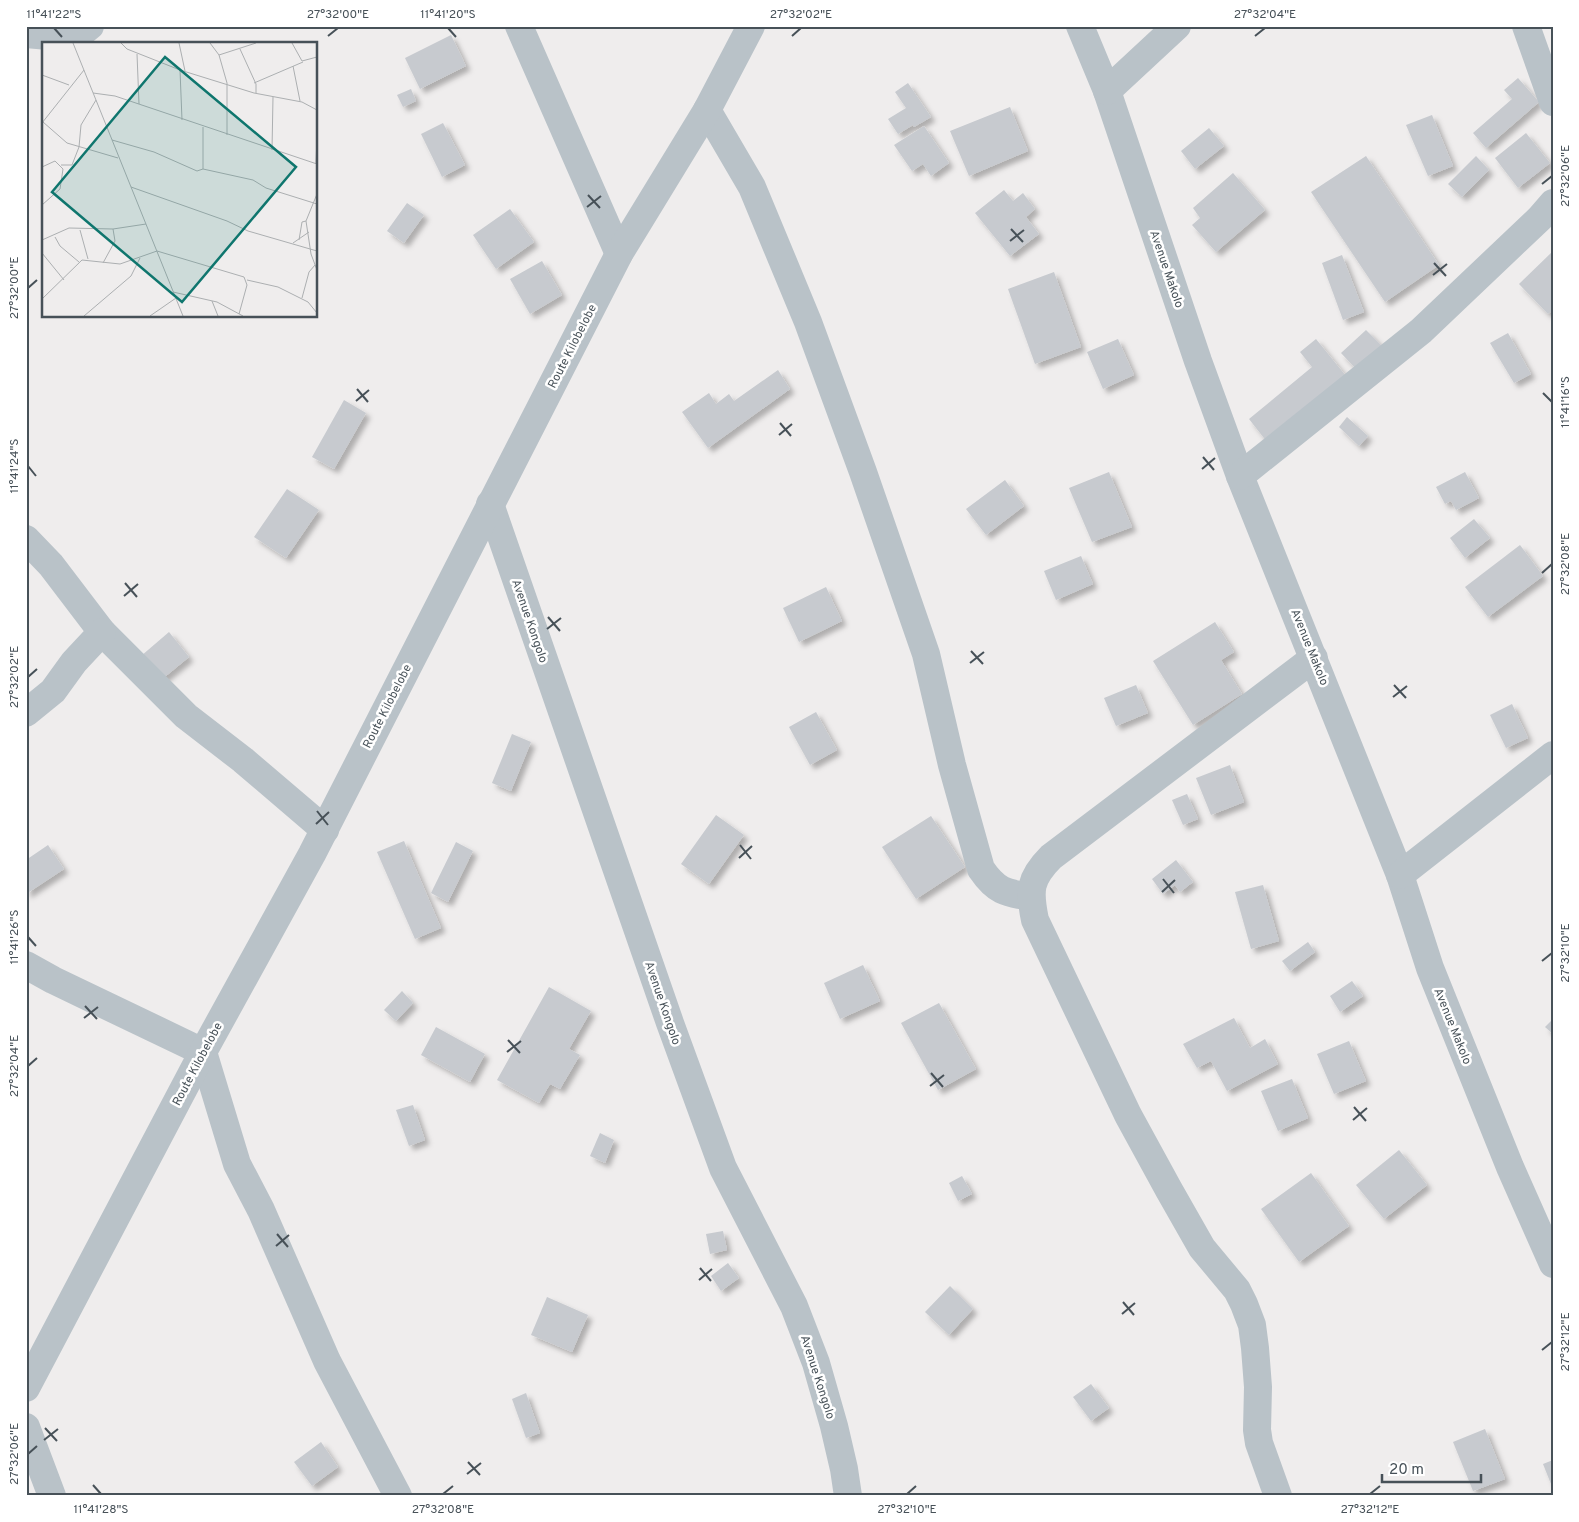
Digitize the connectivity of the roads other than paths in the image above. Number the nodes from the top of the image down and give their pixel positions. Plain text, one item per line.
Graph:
1 (90, 26) edge
2 (519, 26) edge
3 (751, 26) edge
4 (1080, 26) edge
5 (1177, 26) edge
6 (1526, 26) edge
7 (26, 34) edge
8 (1107, 91) junction
9 (1553, 102) edge
10 (707, 110) junction
11 (1553, 203) edge
12 (619, 254) junction
13 (1240, 476) junction
14 (490, 504) junction
15 (26, 539) edge
16 (102, 632) junction
17 (1314, 658) junction
18 (26, 713) edge
19 (1553, 755) edge
20 (325, 830) junction
21 (1400, 875) junction
22 (1031, 897) junction
23 (26, 965) edge
24 (53, 980) junction
25 (26, 986) edge
26 (203, 1052) junction
27 (1553, 1264) edge
28 (26, 1388) edge
29 (26, 1427) edge
30 (52, 1496) edge
31 (398, 1496) edge
32 (848, 1496) edge
33 (1278, 1496) edge

1 - 7 street
2 - 12 street
3 - 10 street, Route Kilobelobe
4 - 8 street, Avenue Makolo
5 - 8 street
6 - 9 street
8 - 13 street, Avenue Makolo
10 - 12 street, Route Kilobelobe
10 - 22 street
11 - 13 street
12 - 14 street, Route Kilobelobe
13 - 17 street, Avenue Makolo
14 - 20 street, Route Kilobelobe
14 - 32 street, Avenue Kongolo
15 - 16 street
16 - 18 street
16 - 20 street
17 - 21 street, Avenue Makolo
17 - 22 street
19 - 21 street
20 - 26 street, Route Kilobelobe
21 - 27 street, Avenue Makolo
22 - 33 street
23 - 24 street
24 - 25 street
24 - 26 street
26 - 28 street, Route Kilobelobe
26 - 31 street
29 - 30 street

